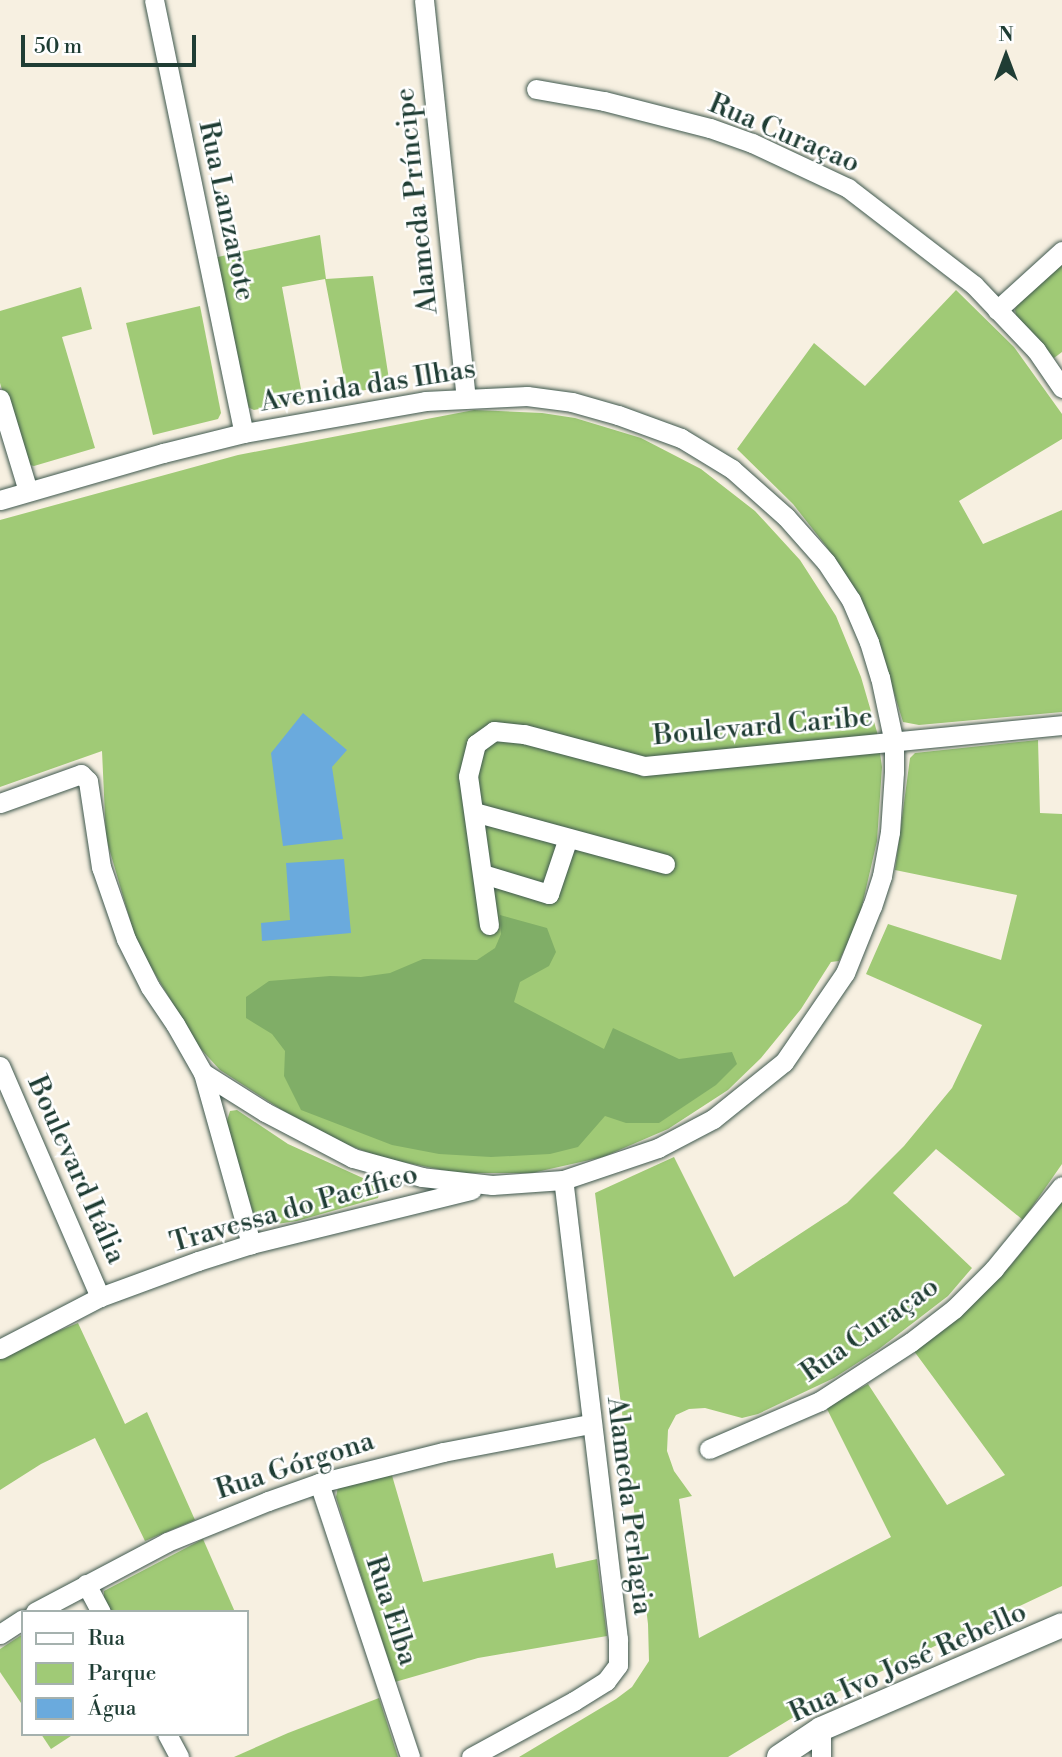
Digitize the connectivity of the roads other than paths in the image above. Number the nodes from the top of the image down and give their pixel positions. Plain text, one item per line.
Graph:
1 (154, 0) edge
2 (424, 0) edge
3 (536, 89) dead end
4 (1062, 251) edge
5 (997, 310) junction
6 (1062, 388) edge
7 (466, 397) junction
8 (0, 399) edge
9 (244, 433) junction
10 (28, 491) junction
11 (0, 500) edge
12 (1062, 725) edge
13 (894, 743) junction
14 (0, 803) edge
15 (474, 812) junction
16 (568, 838) junction
17 (665, 864) dead end
18 (483, 874) junction
19 (489, 925) dead end
20 (1, 1070) edge
21 (202, 1073) junction
22 (563, 1180) junction
23 (492, 1185) junction
24 (1062, 1186) edge
25 (251, 1244) junction
26 (100, 1297) junction
27 (0, 1349) edge
28 (590, 1424) junction
29 (709, 1449) dead end
30 (319, 1483) junction
31 (86, 1584) junction
32 (39, 1610) edge
33 (100, 1610) edge
34 (21, 1620) edge
35 (1062, 1625) edge
36 (0, 1634) edge
37 (821, 1729) junction
38 (168, 1736) edge
39 (179, 1757) edge
40 (410, 1757) edge
41 (471, 1757) edge
42 (779, 1757) edge
43 (821, 1757) edge

1 - 9 street, Rua Lanzarote
2 - 7 street, Alameda Príncipe
3 - 5 street, Rua Curaçao
4 - 5 street
5 - 6 street, Rua Curaçao
7 - 9 street, Avenida das Ilhas
7 - 13 street, Avenida das Ilhas
8 - 10 street
9 - 10 street, Avenida das Ilhas
10 - 11 street, Avenida das Ilhas
12 - 13 street, Boulevard Caribe
13 - 15 street, Boulevard Caribe
13 - 22 street, Avenida das Ilhas
14 - 21 street, Avenida das Ilhas
15 - 16 street
15 - 18 street
16 - 17 street
16 - 18 street
18 - 19 street
20 - 26 street, Boulevard Itália
21 - 23 street, Avenida das Ilhas
21 - 25 street
22 - 23 street, Avenida das Ilhas
22 - 28 street, Alameda Perlagia
23 - 25 street, Travessa do Pacífico
24 - 29 street, Rua Curaçao
25 - 26 street, Travessa do Pacífico
26 - 27 street, Travessa do Pacífico
28 - 30 street, Rua Górgona
28 - 41 street, Alameda Perlagia
30 - 31 street, Rua Górgona
30 - 40 street, Rua Elba
31 - 32 street, Rua Górgona
31 - 33 street
34 - 36 street
35 - 37 street, Rua Ivo José Rebello
37 - 42 street, Rua Ivo José Rebello
37 - 43 street
38 - 39 street

